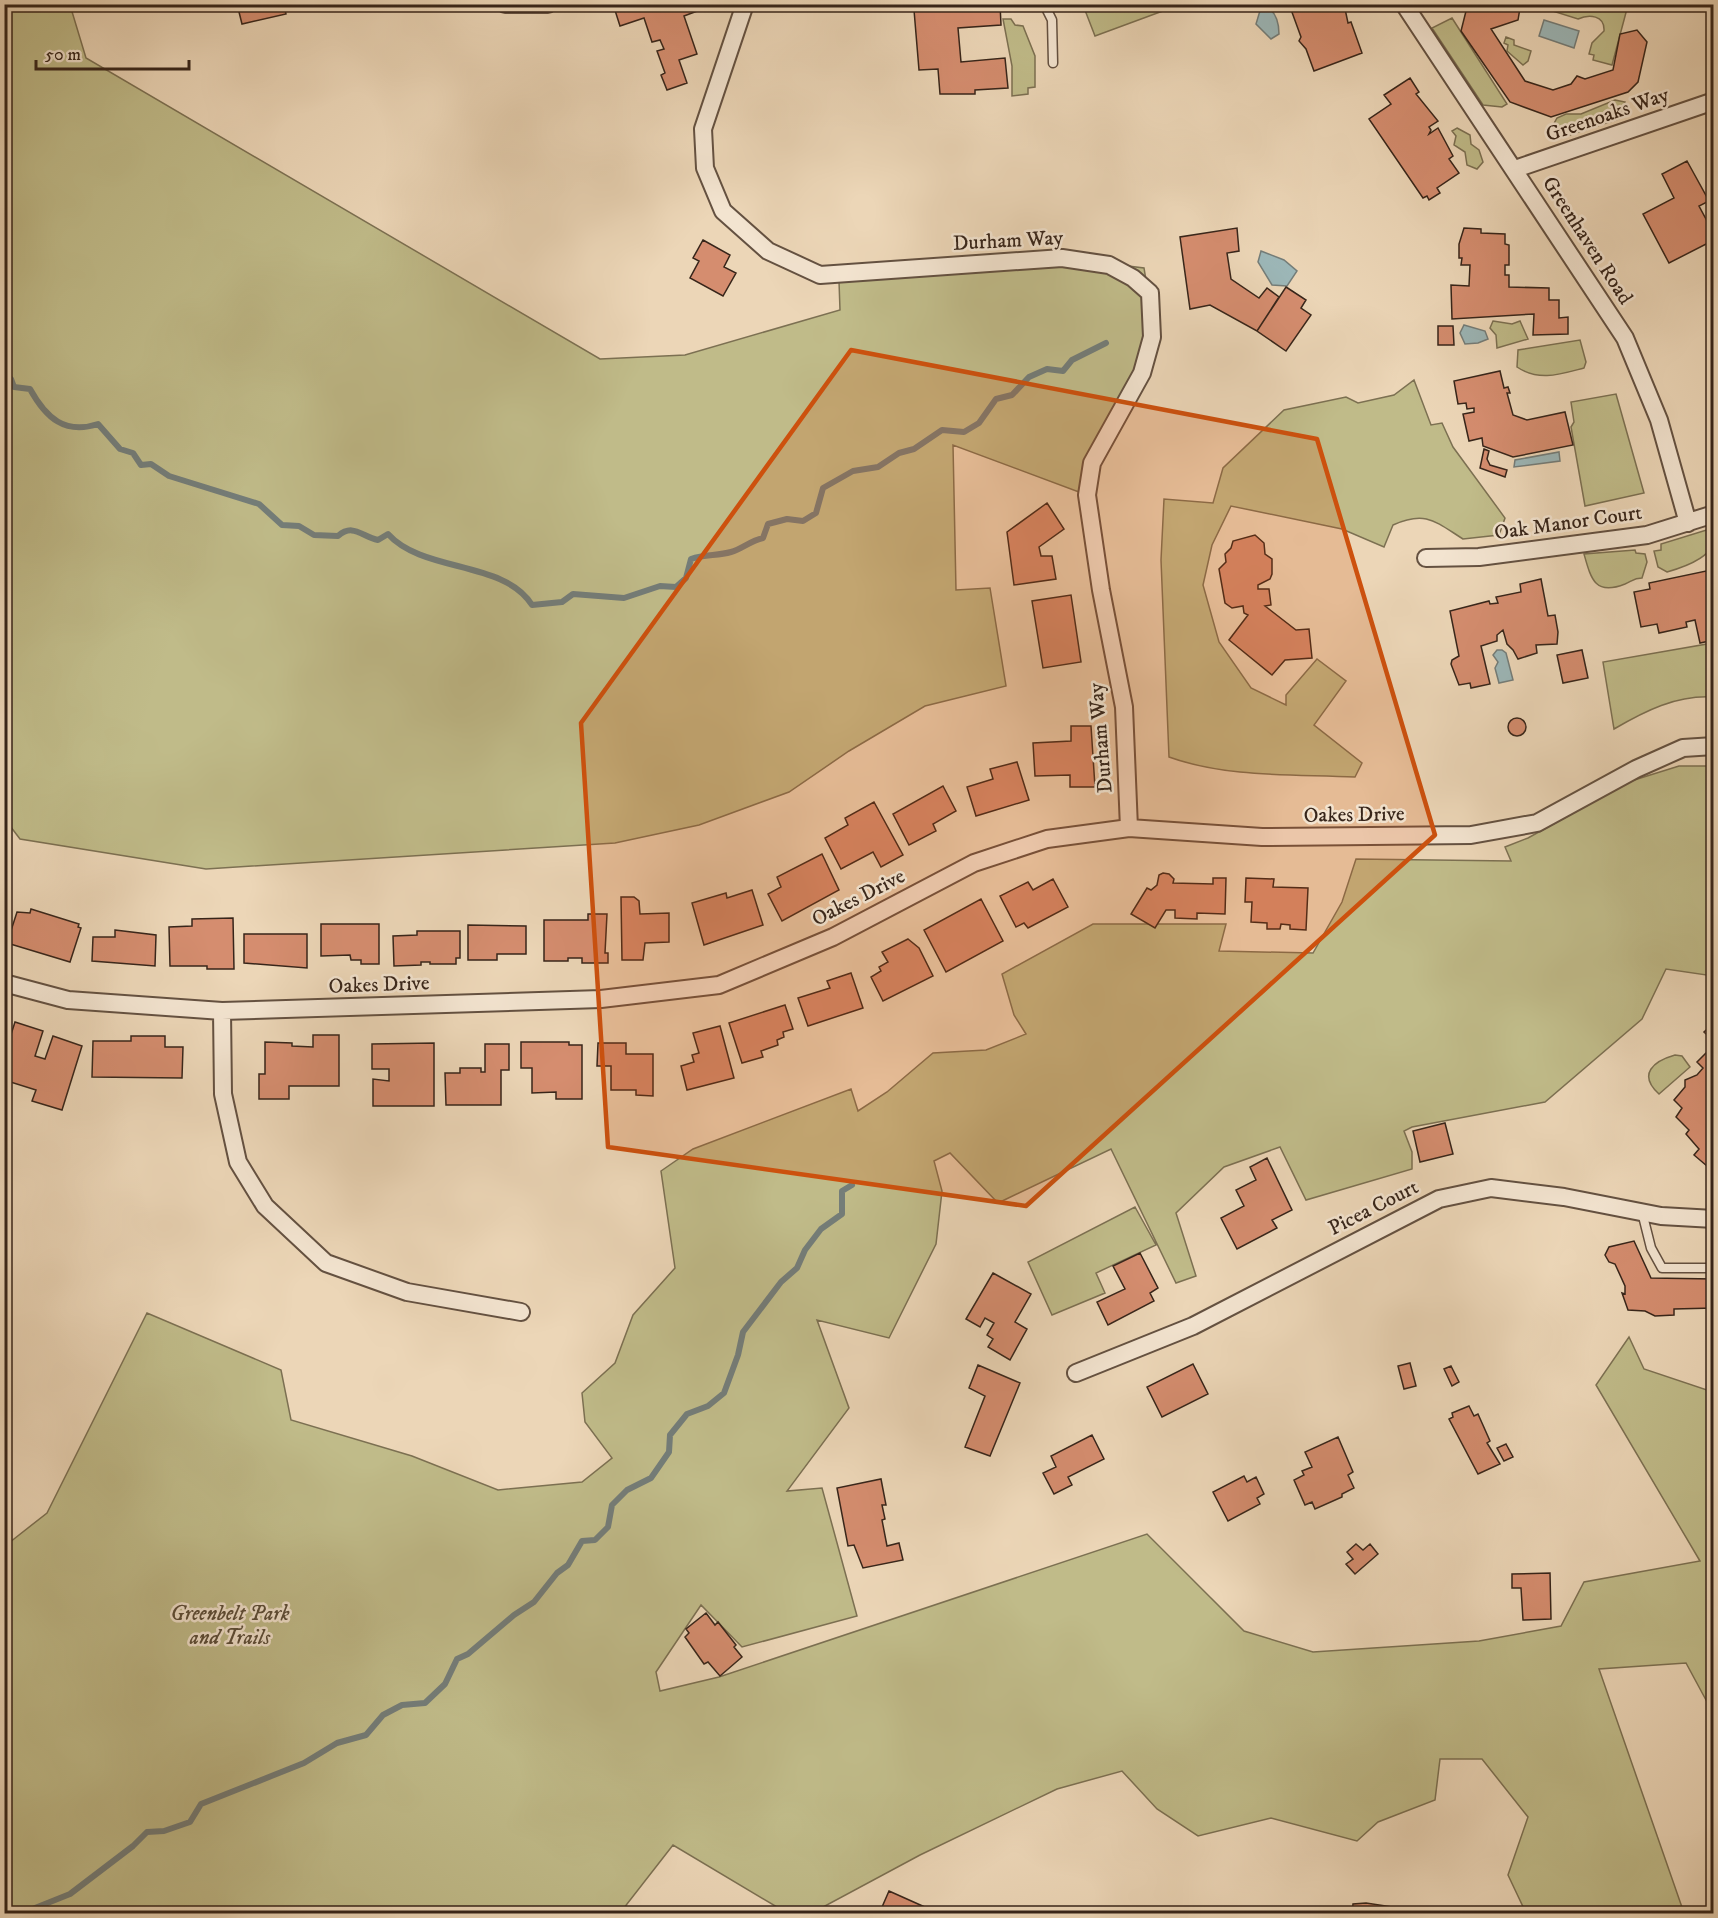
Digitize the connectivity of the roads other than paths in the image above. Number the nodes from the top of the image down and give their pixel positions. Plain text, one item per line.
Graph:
1 (505, 4) edge
2 (548, 4) edge
3 (745, 4) edge
4 (1044, 4) edge
5 (1404, 4) edge
6 (1053, 63) dead end
7 (1713, 101) edge
8 (1515, 169) junction
9 (1713, 514) edge
10 (1688, 523) junction
11 (1426, 558) dead end
12 (1713, 746) edge
13 (1129, 828) junction
14 (4, 983) edge
15 (222, 1011) junction
16 (1642, 1212) junction
17 (1713, 1219) edge
18 (1713, 1269) edge
19 (521, 1312) dead end
20 (1076, 1373) dead end

1 - 2 street
3 - 13 street, Durham Way
4 - 6 lane
5 - 8 street, Greenhaven Road
7 - 8 street, Greenoaks Way
8 - 10 street, Greenhaven Road
9 - 10 street, Oak Manor Court
10 - 11 street, Oak Manor Court
12 - 13 street, Oakes Drive
13 - 15 street, Oakes Drive
14 - 15 street, Oakes Drive
15 - 19 street
16 - 17 street, Picea Court
16 - 18 lane
16 - 20 street, Picea Court

